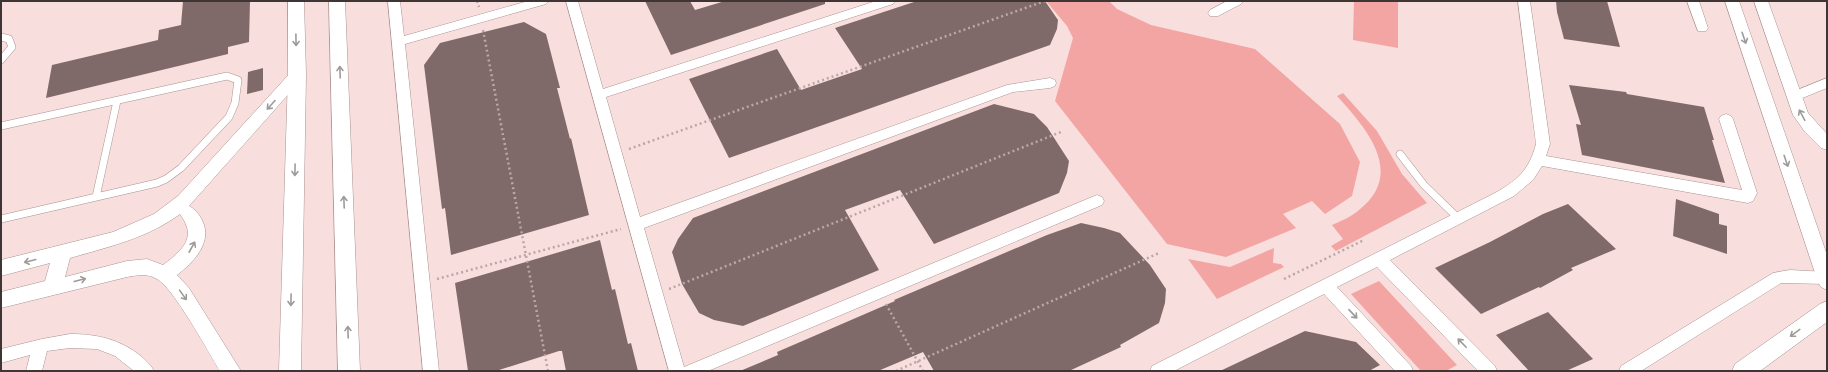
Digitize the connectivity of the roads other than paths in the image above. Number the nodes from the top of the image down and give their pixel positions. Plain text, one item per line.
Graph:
1 (296, 1) edge
2 (337, 1) edge
3 (394, 1) edge
4 (542, 1) edge
5 (572, 1) edge
6 (890, 1) edge
7 (1237, 1) edge
8 (1524, 1) edge
9 (1693, 1) edge
10 (1732, 1) edge
11 (1760, 1) edge
12 (1214, 13) dead end
13 (1702, 28) dead end
14 (2, 37) edge
15 (399, 42) junction
16 (1, 60) edge
17 (297, 75) junction
18 (1050, 83) dead end
19 (1827, 83) edge
20 (598, 95) junction
21 (1795, 96) junction
22 (117, 101) junction
23 (1726, 119) dead end
24 (1, 126) edge
25 (1827, 144) edge
26 (1400, 154) dead end
27 (1539, 160) junction
28 (213, 169) junction
29 (96, 197) junction
30 (1097, 201) dead end
31 (188, 213) junction
32 (1458, 218) junction
33 (1, 219) edge
34 (635, 225) junction
35 (108, 241) junction
36 (62, 253) junction
37 (1378, 258) junction
38 (1, 268) edge
39 (165, 274) junction
40 (1826, 280) edge
41 (1326, 285) junction
42 (53, 286) junction
43 (1, 300) edge
44 (1827, 310) edge
45 (41, 346) junction
46 (1, 356) edge
47 (34, 371) edge
48 (146, 371) edge
49 (231, 371) edge
50 (290, 371) edge
51 (349, 371) edge
52 (431, 371) edge
53 (677, 371) edge
54 (690, 371) edge
55 (1158, 371) edge
56 (1406, 371) edge
57 (1489, 371) edge
58 (1627, 371) edge
59 (1743, 371) edge

1 -> 17 main road
51 -> 2 main road
3 - 15 street
4 - 15 street
5 - 20 street
6 - 20 street
7 - 12 street
8 - 27 street
9 - 13 street
10 -> 40 street
11 - 21 street
14 - 16 lane
15 - 52 street
17 -> 28 street
17 -> 50 main road
18 - 34 street
19 - 21 street
20 - 34 street
25 -> 21 street
22 - 24 lane
22 - 29 lane
22 - 29 lane
23 - 27 street
26 - 32 lane
27 - 32 street
28 - 31 street
28 - 35 street
29 - 33 lane
30 - 54 street
31 - 35 street
39 -> 31 street
32 - 37 street
34 - 53 street
35 - 36 street
36 -> 38 street
36 - 42 street
37 - 41 street
57 -> 37 street
42 -> 39 street
39 -> 49 street
40 - 58 street
41 - 55 street
41 -> 56 street
42 - 43 street
44 -> 59 main road
45 - 46 street
45 - 47 street
45 - 48 street

